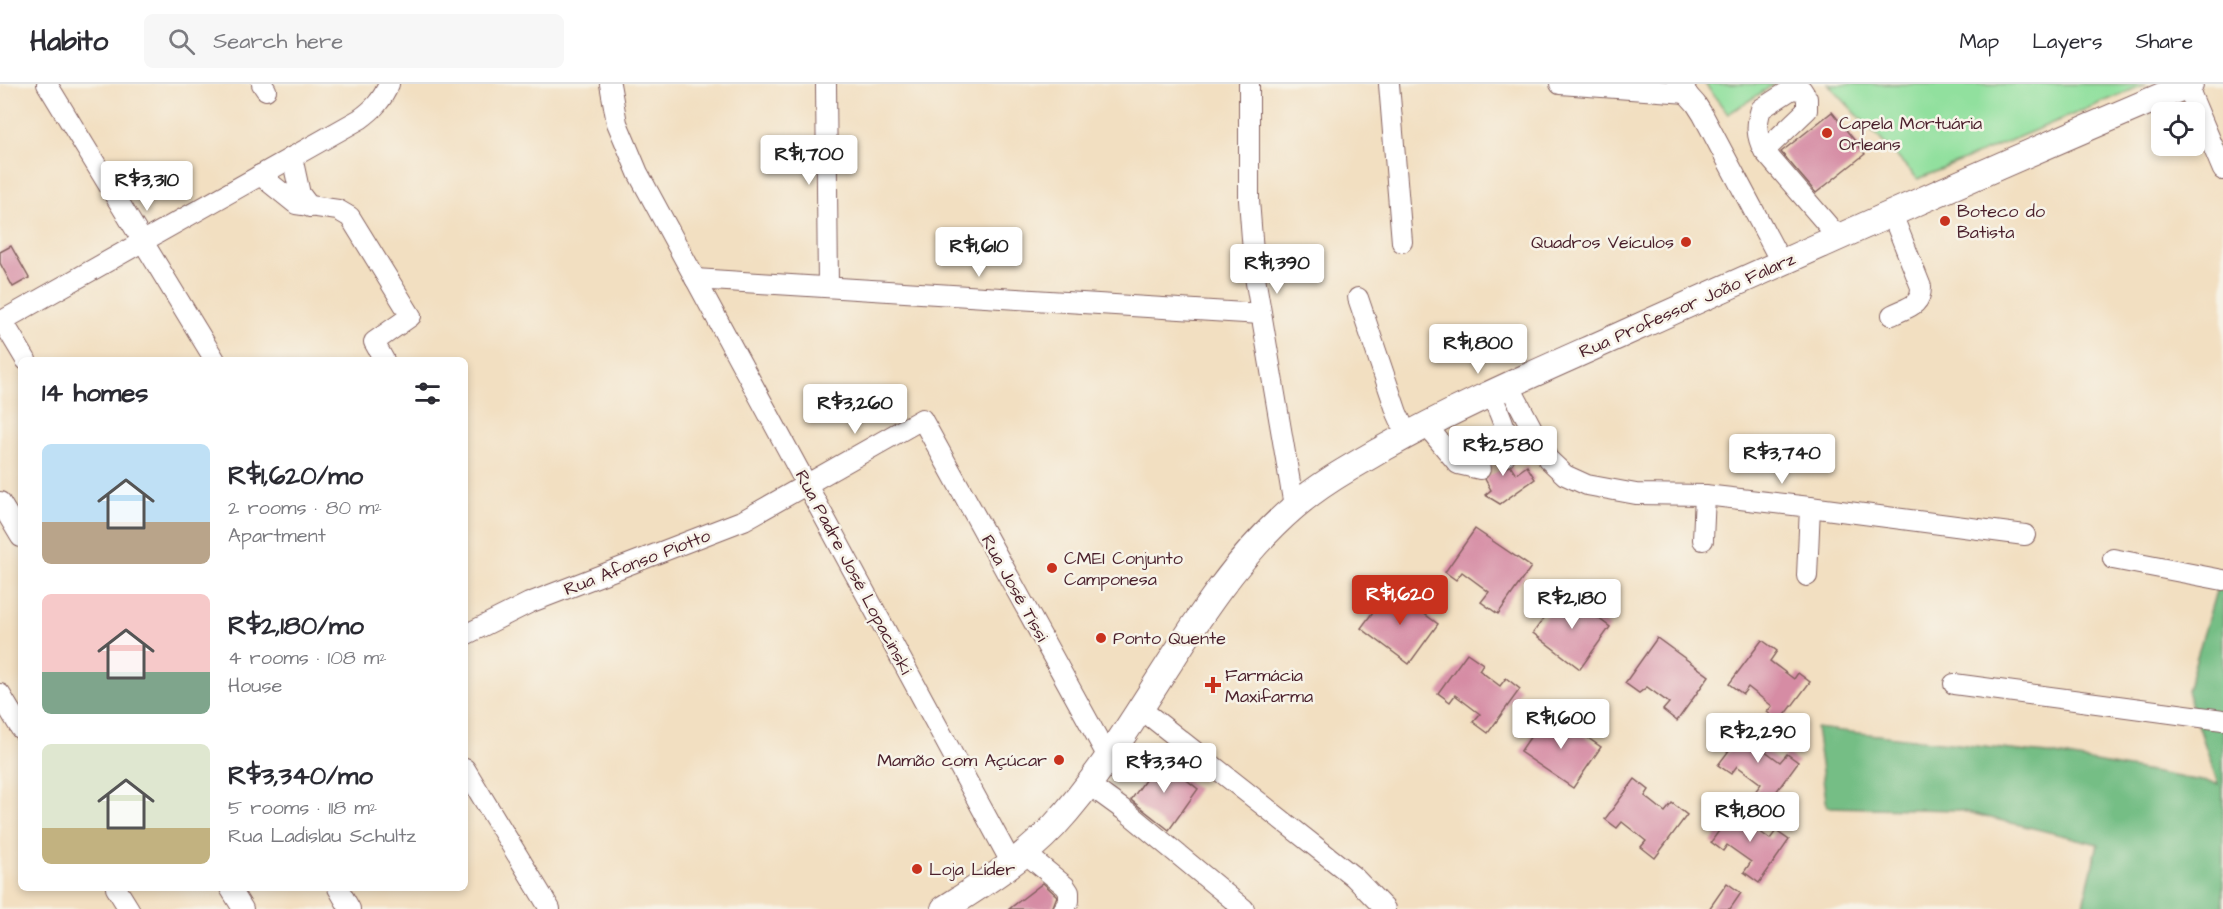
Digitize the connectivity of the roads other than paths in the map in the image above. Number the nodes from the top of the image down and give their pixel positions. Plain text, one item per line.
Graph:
1 (47, 84) edge
2 (389, 84) edge
3 (610, 84) edge
4 (826, 84) edge
5 (1249, 84) edge
6 (1389, 84) edge
7 (1560, 84) edge
8 (2188, 85) edge
9 (1682, 88) edge
10 (1764, 152) dead end
11 (292, 157) junction
12 (2223, 170) edge
13 (260, 175) junction
14 (310, 207) junction
15 (1892, 214) junction
16 (1839, 237) junction
17 (143, 241) junction
18 (1401, 242) dead end
19 (1781, 262) junction
20 (695, 279) junction
21 (828, 287) junction
22 (1358, 298) dead end
23 (1261, 314) junction
24 (1892, 315) dead end
25 (1, 321) edge
26 (24, 357) edge
27 (213, 357) edge
28 (382, 357) edge
29 (1500, 389) junction
30 (922, 419) joint
31 (1416, 430) junction
32 (1505, 456) dead end
33 (1480, 469) dead end
34 (807, 484) junction
35 (1706, 495) junction
36 (0, 502) edge
37 (1294, 506) junction
38 (1810, 507) junction
39 (18, 532) edge
40 (2025, 535) dead end
41 (1703, 540) dead end
42 (2113, 559) dead end
43 (1807, 576) dead end
44 (2223, 580) edge
45 (468, 633) edge
46 (1954, 684) dead end
47 (0, 694) edge
48 (1141, 709) junction
49 (2223, 720) edge
50 (18, 724) edge
51 (1108, 757) junction
52 (468, 774) edge
53 (1088, 784) junction
54 (1019, 859) junction
55 (118, 891) edge
56 (232, 891) edge
57 (340, 891) edge
58 (129, 909) edge
59 (243, 909) edge
60 (350, 909) edge
61 (550, 909) edge
62 (944, 909) edge
63 (1064, 909) edge
64 (1244, 909) edge
65 (1385, 909) edge

1 - 17 street
2 - 11 street
3 - 20 street, Rua Padre José Lopacinski
4 - 21 street
5 - 23 street
6 - 18 street
7 - 9 street
8 - 12 street
8 - 15 main road, Rua Professor João Falarz
9 - 19 street
10 - 16 street
11 - 13 street
11 - 14 street
13 - 14 street
13 - 17 street
14 - 28 street
15 - 16 main road, Rua Professor João Falarz
15 - 24 street
16 - 19 main road, Rua Professor João Falarz
17 - 25 street
17 - 27 street
19 - 29 main road, Rua Professor João Falarz
20 - 21 street
20 - 34 street, Rua Padre José Lopacinski
21 - 23 street
22 - 31 street
23 - 37 street
25 - 26 street
29 - 31 main road, Rua Professor João Falarz
29 - 32 street
29 - 35 street
30 - 34 street, Rua Afonso Piotto
30 - 51 street, Rua José Tissi
31 - 33 street
31 - 37 main road, Rua Professor João Falarz
34 - 45 street, Rua Afonso Piotto
34 - 54 street, Rua Padre José Lopacinski
35 - 38 street
35 - 41 street
36 - 39 street
37 - 48 main road, Rua Professor João Falarz
38 - 40 street
38 - 43 street
42 - 44 street
46 - 49 street
47 - 50 street
48 - 51 main road, Rua Professor João Falarz
48 - 65 street
51 - 53 main road, Rua Professor João Falarz
52 - 61 street
53 - 54 main road, Rua Professor João Falarz
53 - 64 street
54 - 62 main road, Rua Professor João Falarz
54 - 63 street
55 - 58 street
56 - 59 street
57 - 60 street

